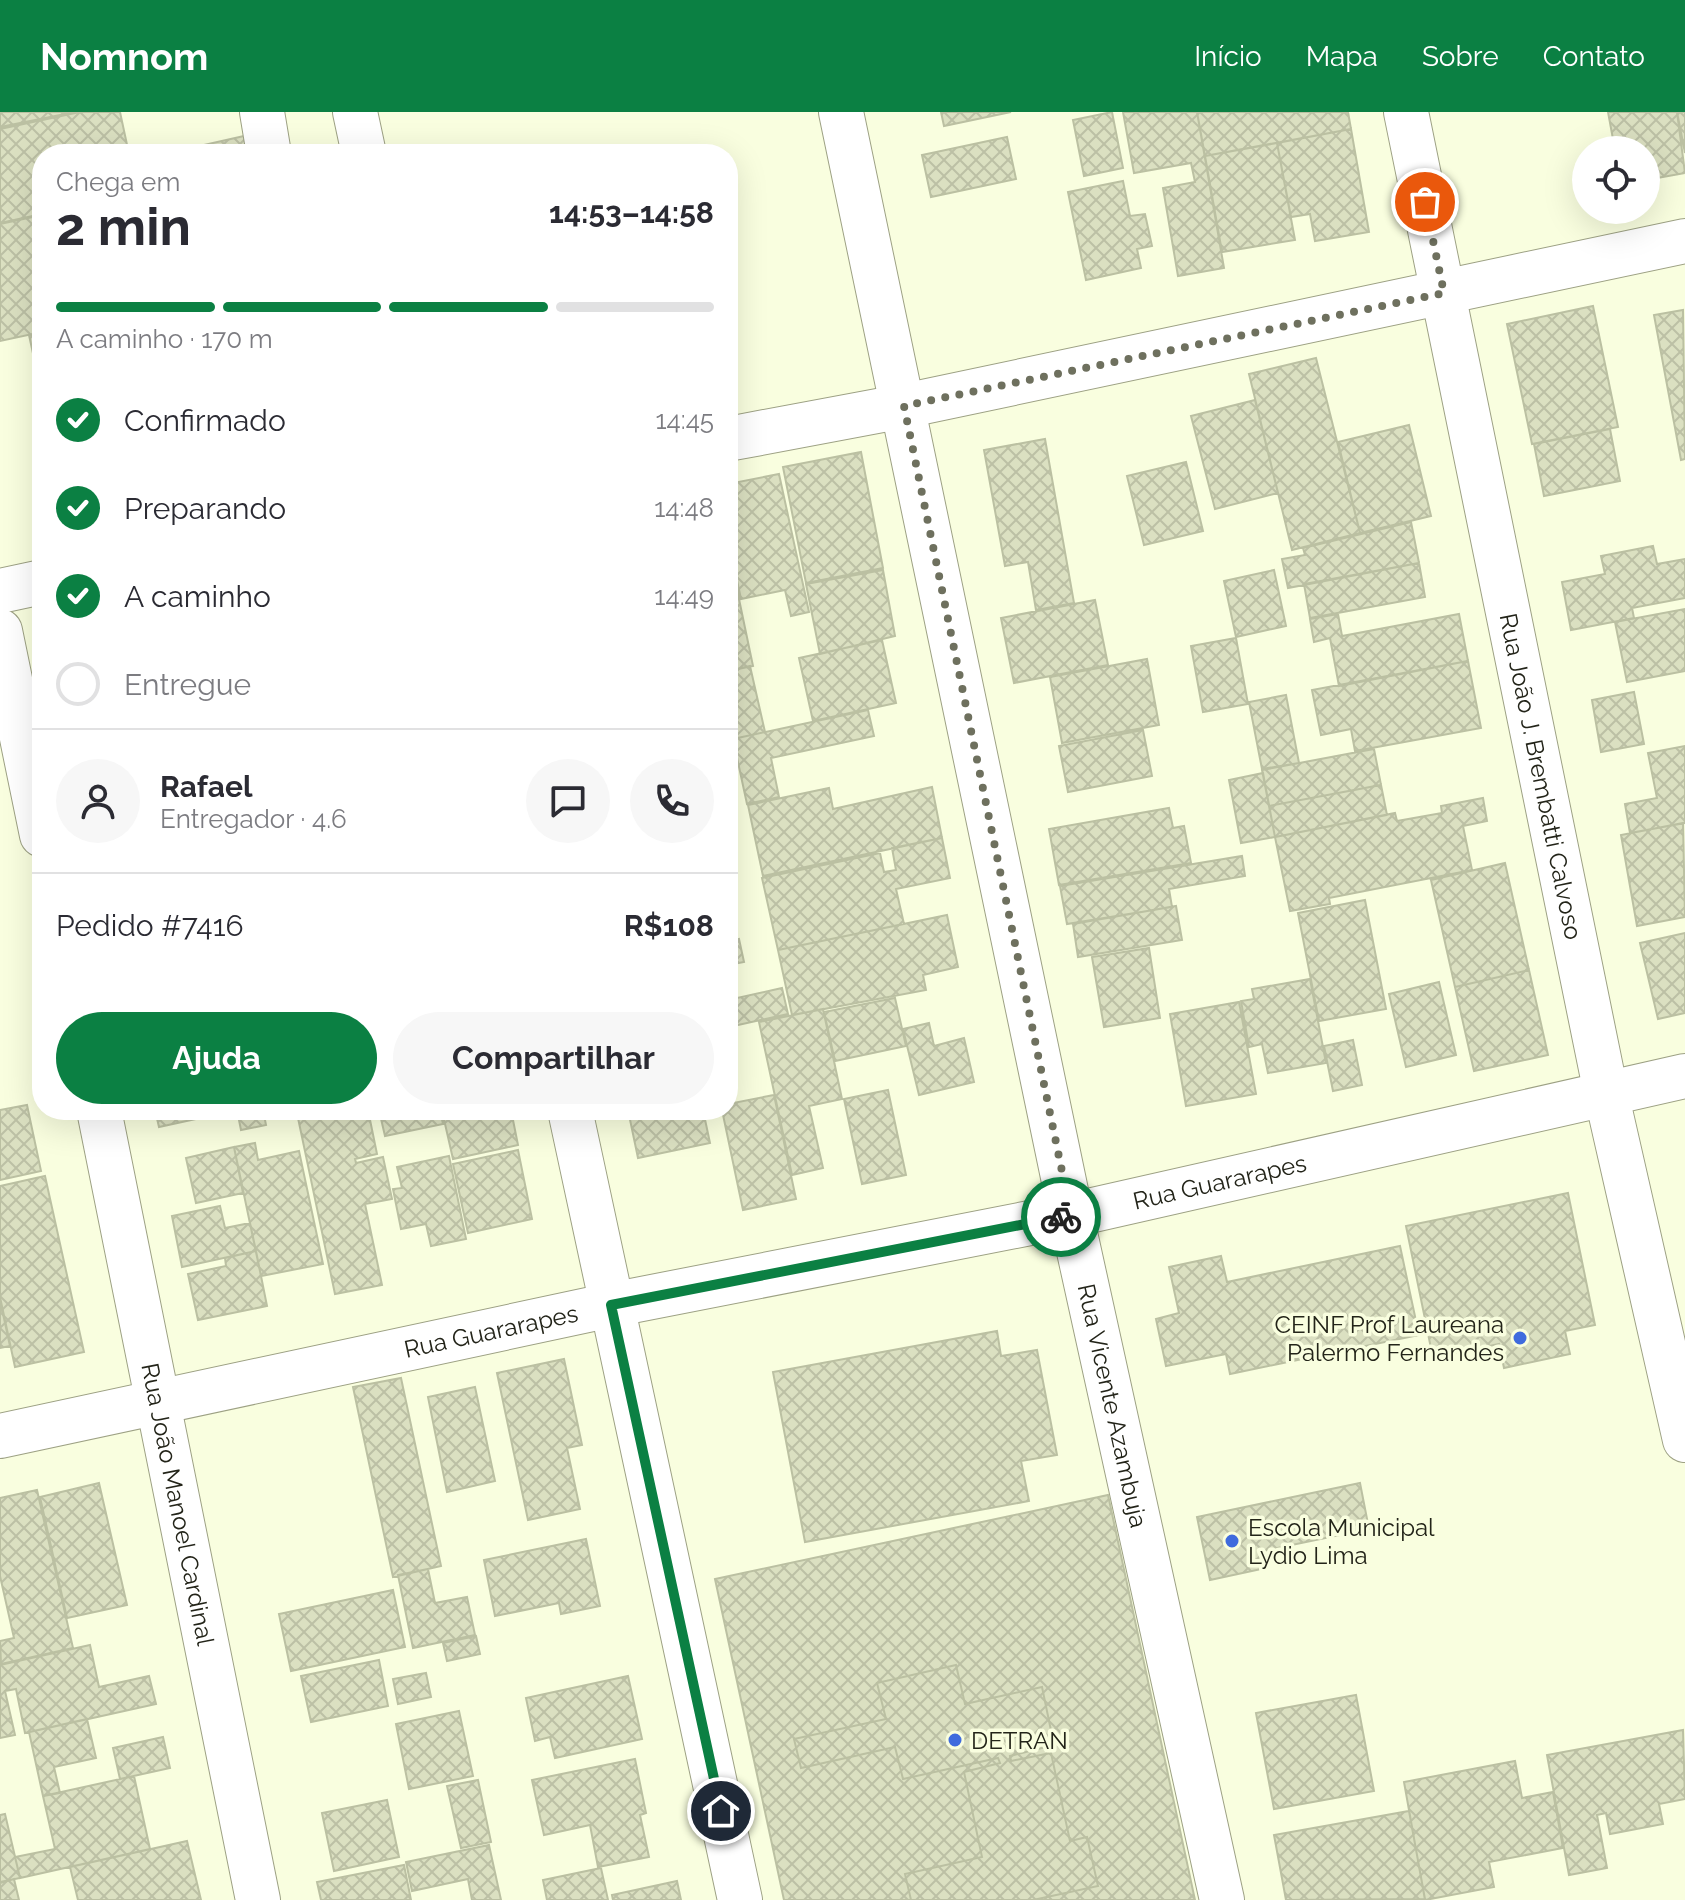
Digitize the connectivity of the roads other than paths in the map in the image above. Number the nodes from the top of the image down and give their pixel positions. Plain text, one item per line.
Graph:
1 (262, 112) edge
2 (355, 112) edge
3 (841, 112) edge
4 (1406, 112) edge
5 (267, 144) edge
6 (362, 144) edge
7 (1685, 241) edge
8 (1444, 293) junction
9 (904, 406) junction
10 (738, 437) edge
11 (32, 584) edge
12 (0, 591) edge
13 (0, 631) edge
14 (32, 786) edge
15 (1685, 1076) edge
16 (1606, 1093) junction
17 (101, 1120) edge
18 (572, 1120) edge
19 (1071, 1215) junction
20 (611, 1305) junction
21 (158, 1400) junction
22 (0, 1436) edge
23 (1685, 1440) edge
24 (258, 1900) edge
25 (740, 1900) edge
26 (1222, 1900) edge

1 - 5 street
2 - 6 street
3 - 9 street, Rua Vicente Azambuja
4 - 8 street, Rua João J. Brembatti Calvoso
7 - 8 street
8 - 9 street
8 - 16 street, Rua João J. Brembatti Calvoso
9 - 10 street
9 - 19 street, Rua Vicente Azambuja
11 - 12 street
13 - 14 street
15 - 16 street, Rua Guararapes
16 - 19 street, Rua Guararapes
16 - 23 street, Rua João J. Brembatti Calvoso
17 - 21 street, Rua João Manoel Cardinal
18 - 20 street
19 - 20 street, Rua Guararapes
19 - 26 street, Rua Vicente Azambuja
20 - 21 street, Rua Guararapes
20 - 25 street
21 - 22 street, Rua Guararapes
21 - 24 street, Rua João Manoel Cardinal

